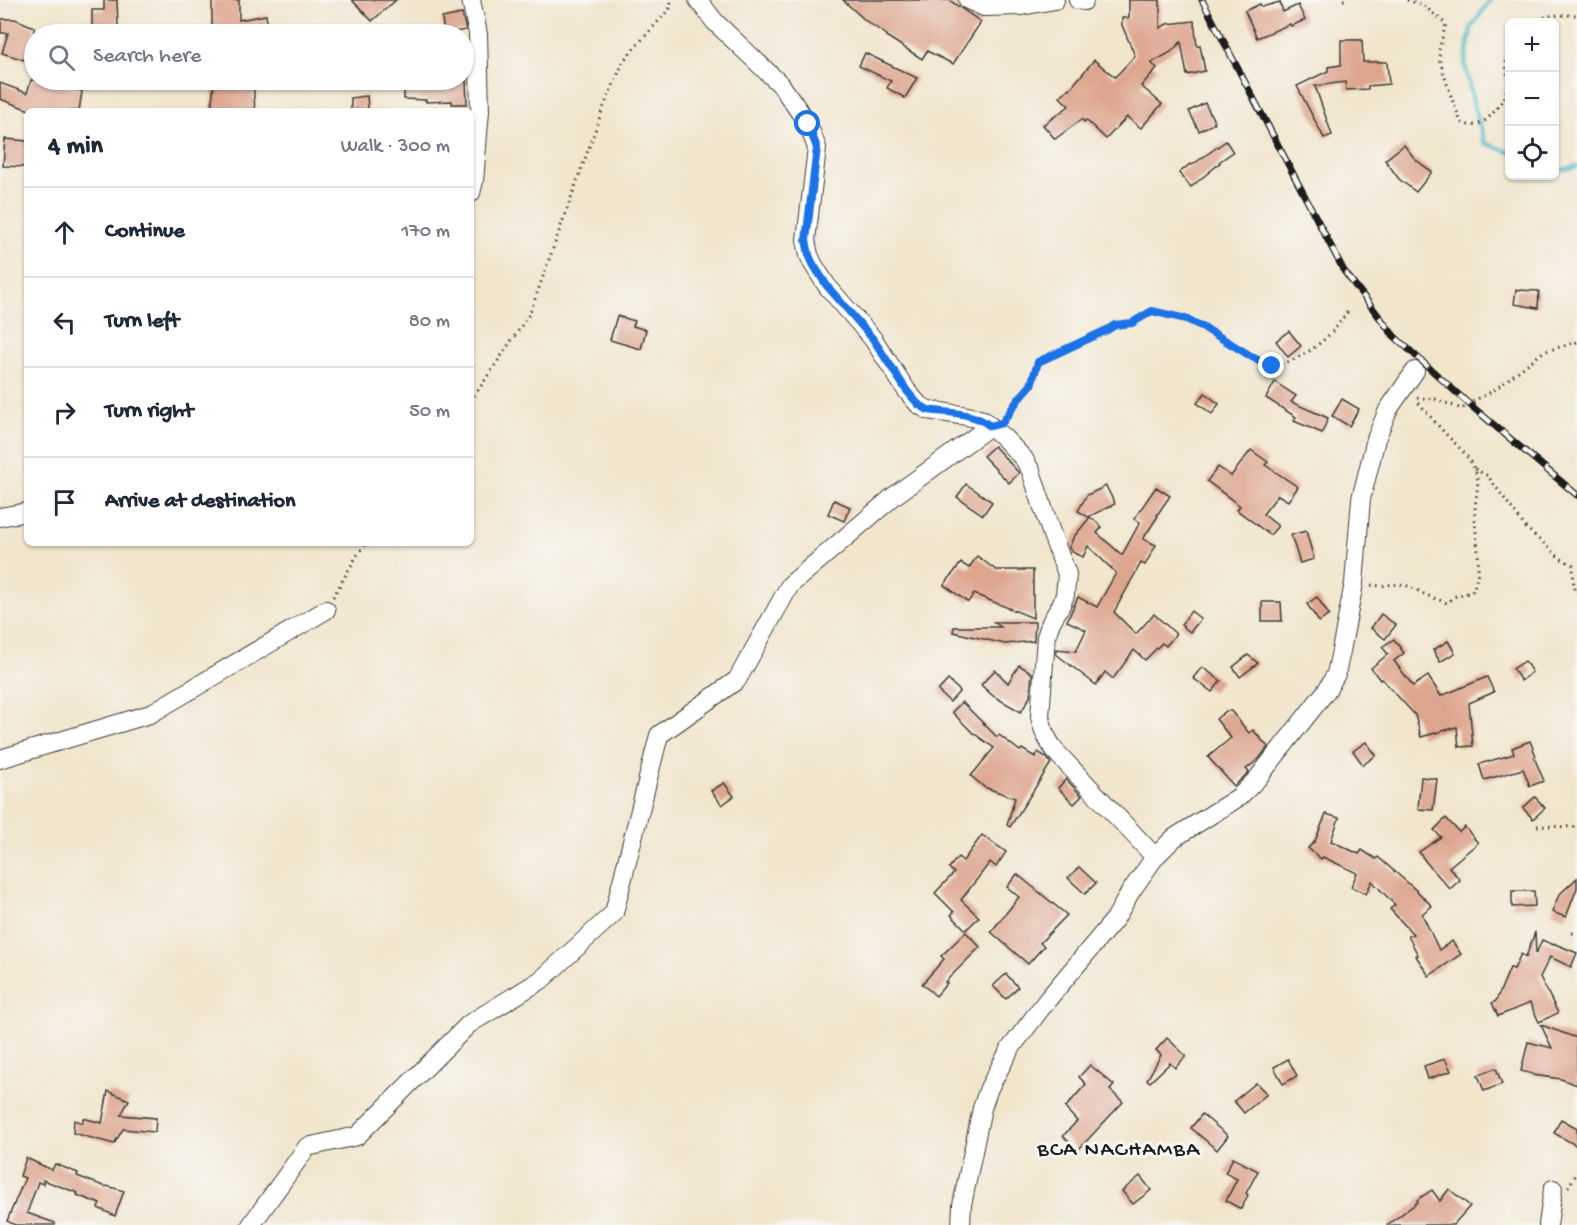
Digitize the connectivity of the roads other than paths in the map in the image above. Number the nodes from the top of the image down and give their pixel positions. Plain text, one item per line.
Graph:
1 (471, 0) edge
2 (698, 0) edge
3 (968, 0) edge
4 (1054, 0) edge
5 (1078, 0) edge
6 (1084, 1) edge
7 (474, 181) edge
8 (1415, 371) dead end
9 (990, 426) junction
10 (24, 513) edge
11 (0, 517) edge
12 (326, 610) road end
13 (0, 759) edge
14 (1155, 857) junction
15 (1553, 1189) dead end
16 (251, 1225) edge
17 (961, 1225) edge
18 (1548, 1225) edge

1 - 7 street
2 - 9 street
3 - 4 street
5 - 6 street
8 - 14 street
9 - 14 street
9 - 16 street
10 - 11 street
12 - 13 street
14 - 17 street
15 - 18 street

